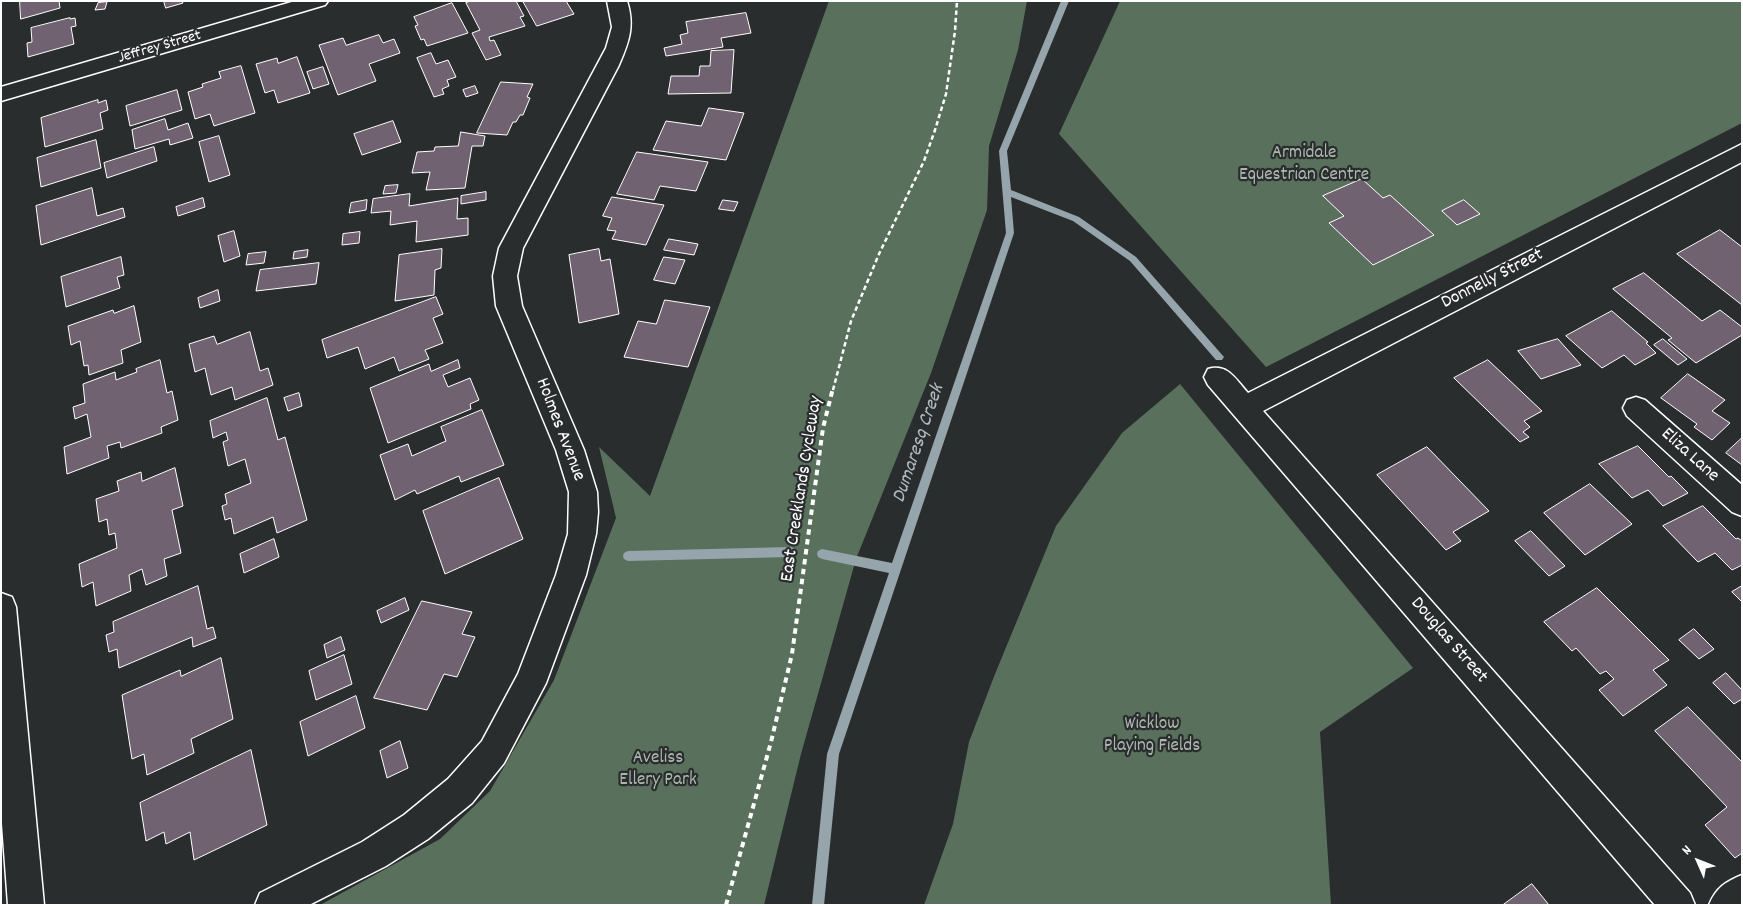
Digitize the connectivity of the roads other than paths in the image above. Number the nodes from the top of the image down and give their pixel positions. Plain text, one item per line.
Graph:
1 (318, 1) edge
2 (617, 1) edge
3 (1, 94) edge
4 (1742, 152) edge
5 (1218, 377) dead end
6 (1244, 408) junction
7 (1636, 408) dead end
8 (1742, 503) edge
9 (1, 607) edge
10 (1742, 892) edge
11 (26, 905) edge
12 (272, 905) edge
13 (1678, 905) edge
14 (1726, 905) edge

1 - 3 street, Jeffrey Street
2 - 12 street, Holmes Avenue
4 - 6 street, Donnelly Street
5 - 6 street, Douglas Street
6 - 13 street, Douglas Street
7 - 8 street, Eliza Lane
9 - 11 street
10 - 14 street

